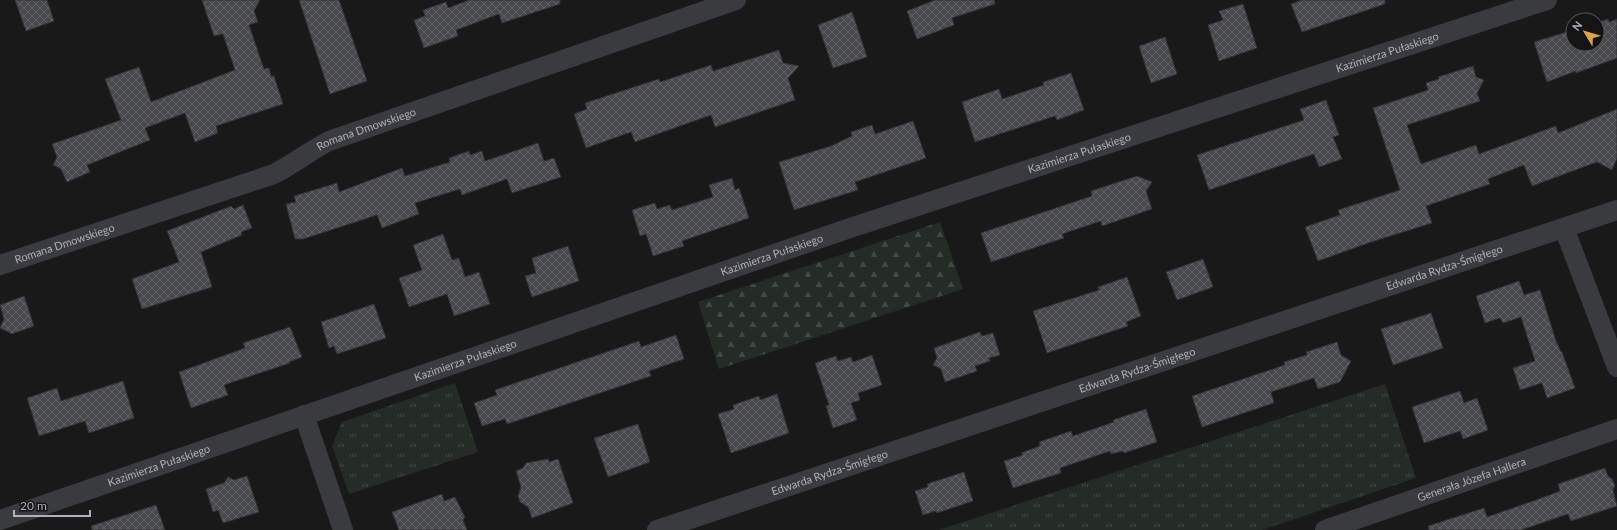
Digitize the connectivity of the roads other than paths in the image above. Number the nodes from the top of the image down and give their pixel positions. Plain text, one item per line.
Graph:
1 (736, 0) edge
2 (1547, 0) edge
3 (1617, 210) edge
4 (1564, 228) junction
5 (0, 265) edge
6 (1617, 366) edge
7 (304, 415) junction
8 (1617, 430) edge
9 (0, 520) edge
10 (343, 530) edge
11 (657, 530) edge
12 (1325, 530) edge

1 - 5 street, Romana Dmowskiego
2 - 7 street, Kazimierza Pułaskiego
3 - 4 street, Edwarda Rydza-Śmigłego
4 - 6 street
4 - 11 street, Edwarda Rydza-Śmigłego
7 - 9 street, Kazimierza Pułaskiego
7 - 10 street
8 - 12 street, Generała Józefa Hallera

